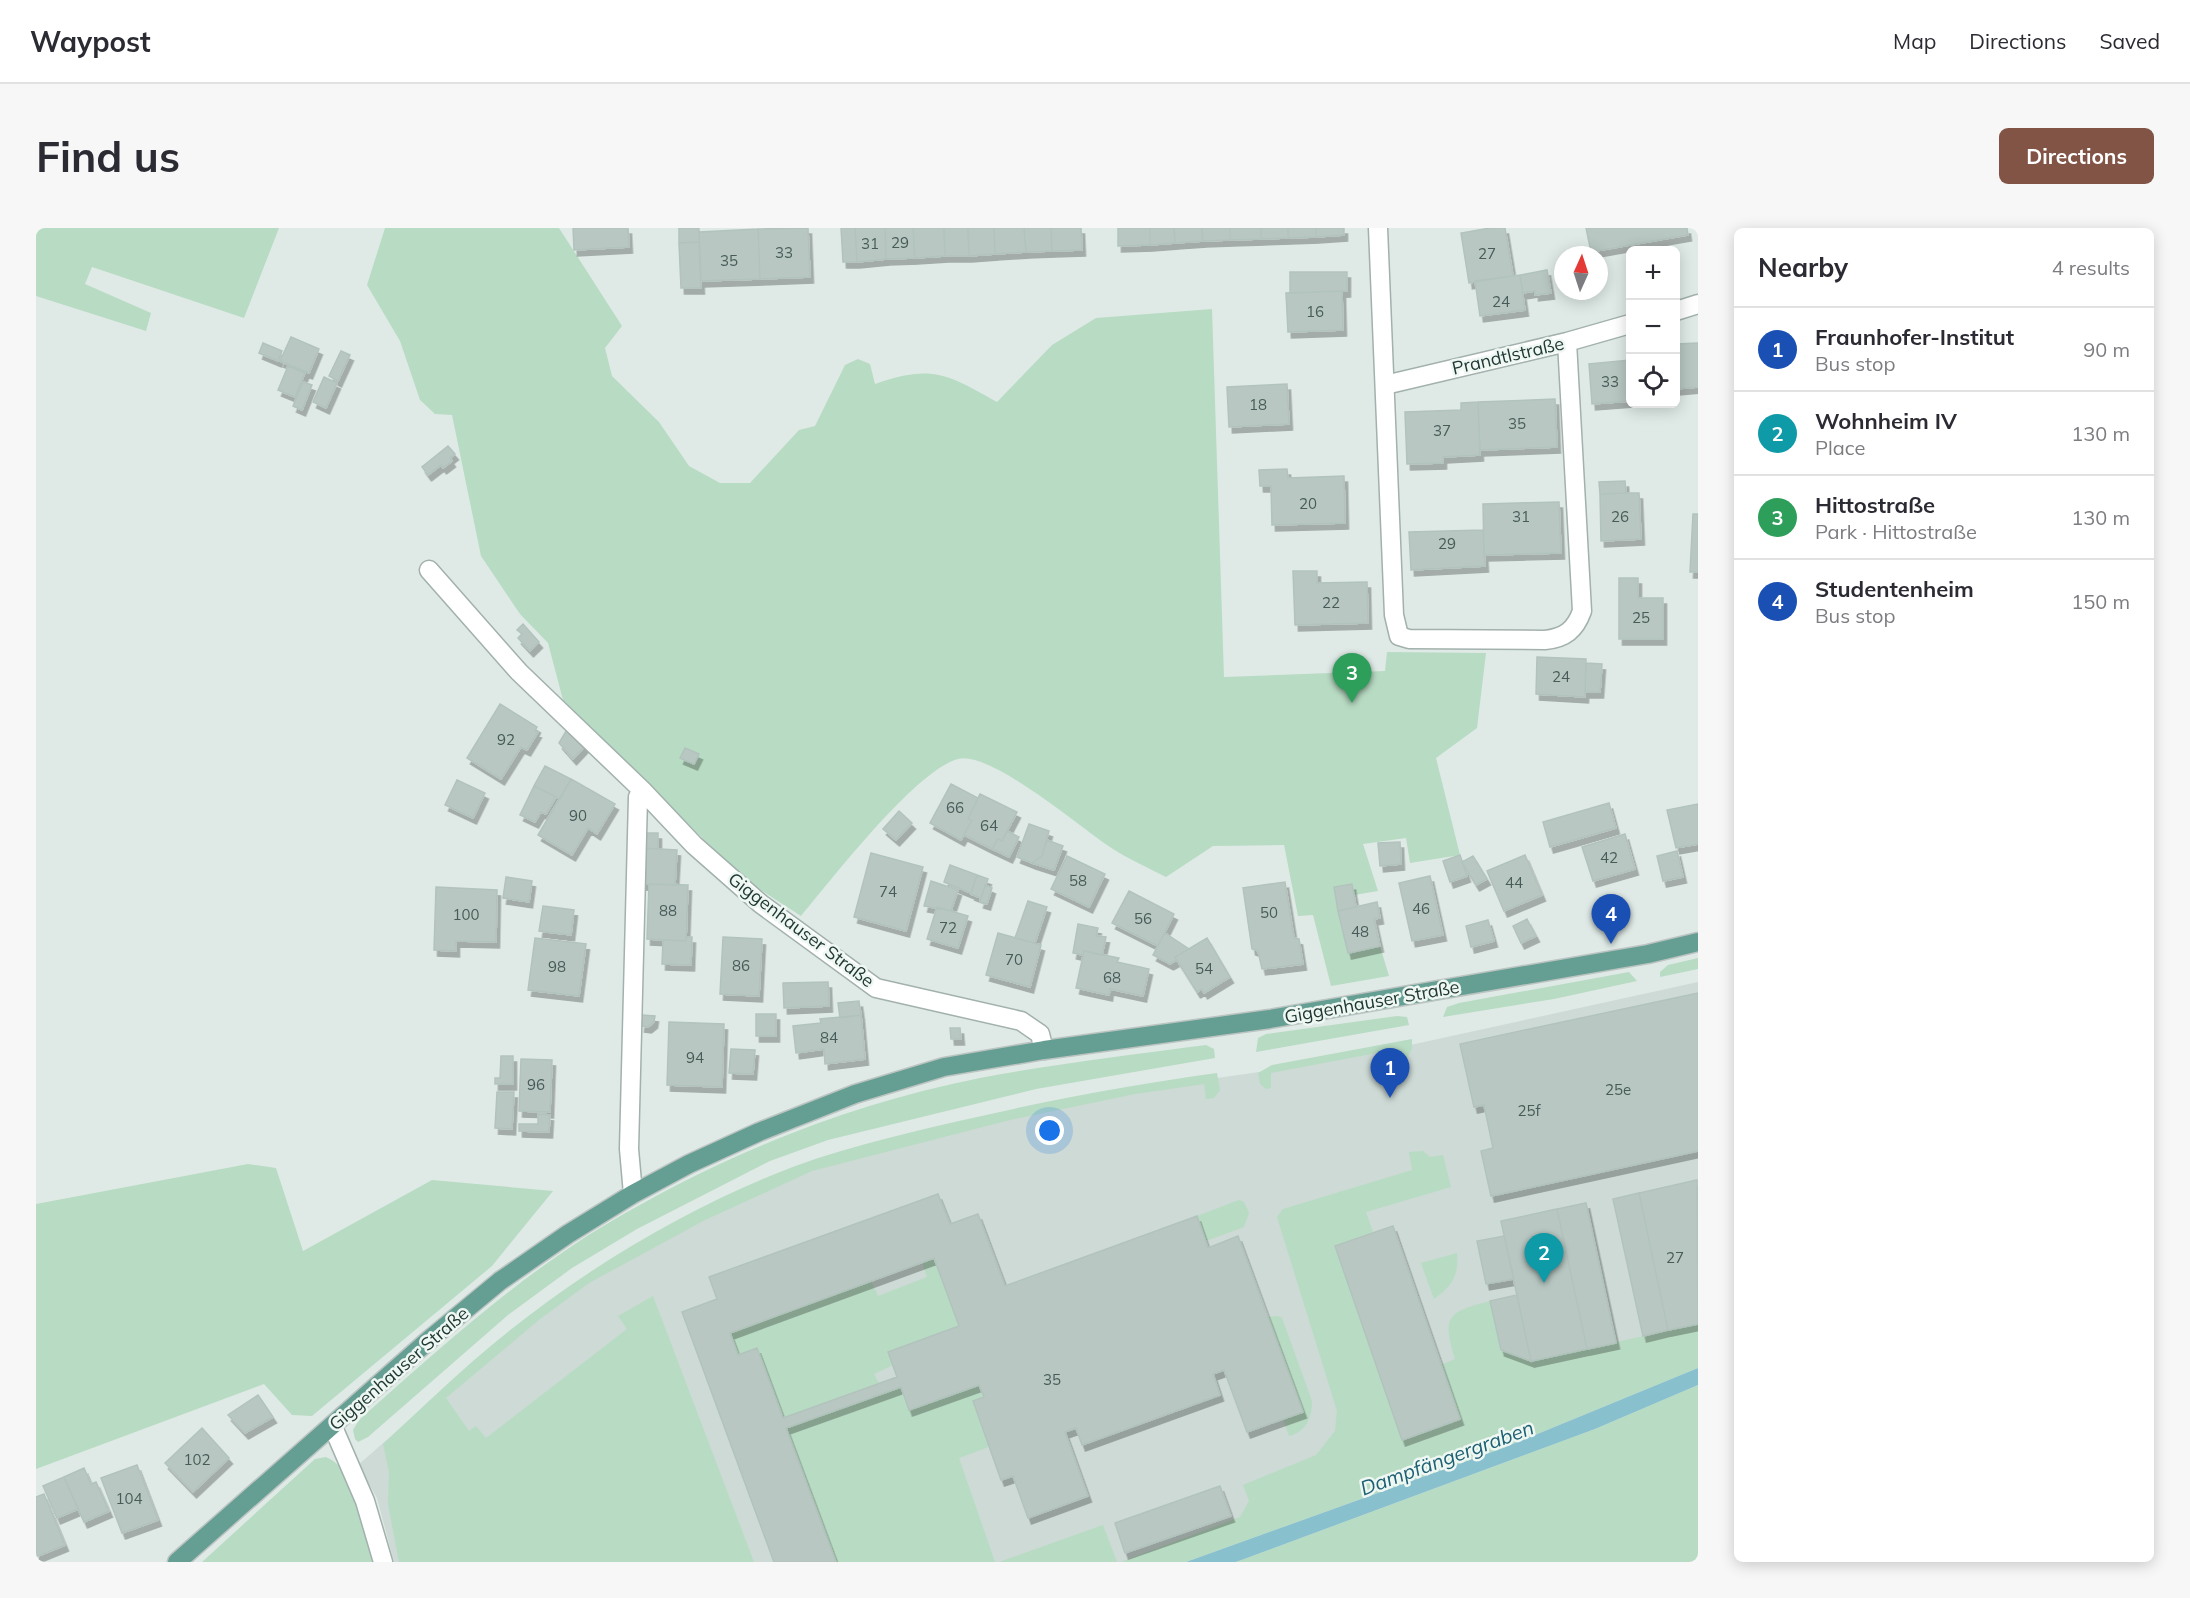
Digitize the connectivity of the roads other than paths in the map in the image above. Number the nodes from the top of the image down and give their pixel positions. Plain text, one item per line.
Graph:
1 (1378, 228) edge
2 (1698, 304) edge
3 (1680, 310) edge
4 (1626, 325) edge
5 (1567, 342) junction
6 (1385, 385) junction
7 (429, 570) dead end
8 (642, 790) junction
9 (1698, 942) edge
10 (1044, 1050) junction
11 (633, 1194) junction
12 (333, 1427) junction
13 (177, 1562) edge
14 (383, 1562) edge

1 - 6 street
2 - 3 street
4 - 5 street, Prandtlstraße
5 - 6 street, Prandtlstraße
5 - 6 street
7 - 8 street, Giggenhauser Straße
8 - 10 street, Giggenhauser Straße
8 - 11 street
9 - 10 main road, Giggenhauser Straße
10 - 11 main road, Giggenhauser Straße
11 - 12 main road, Giggenhauser Straße
12 - 13 main road, Giggenhauser Straße
12 - 14 street

